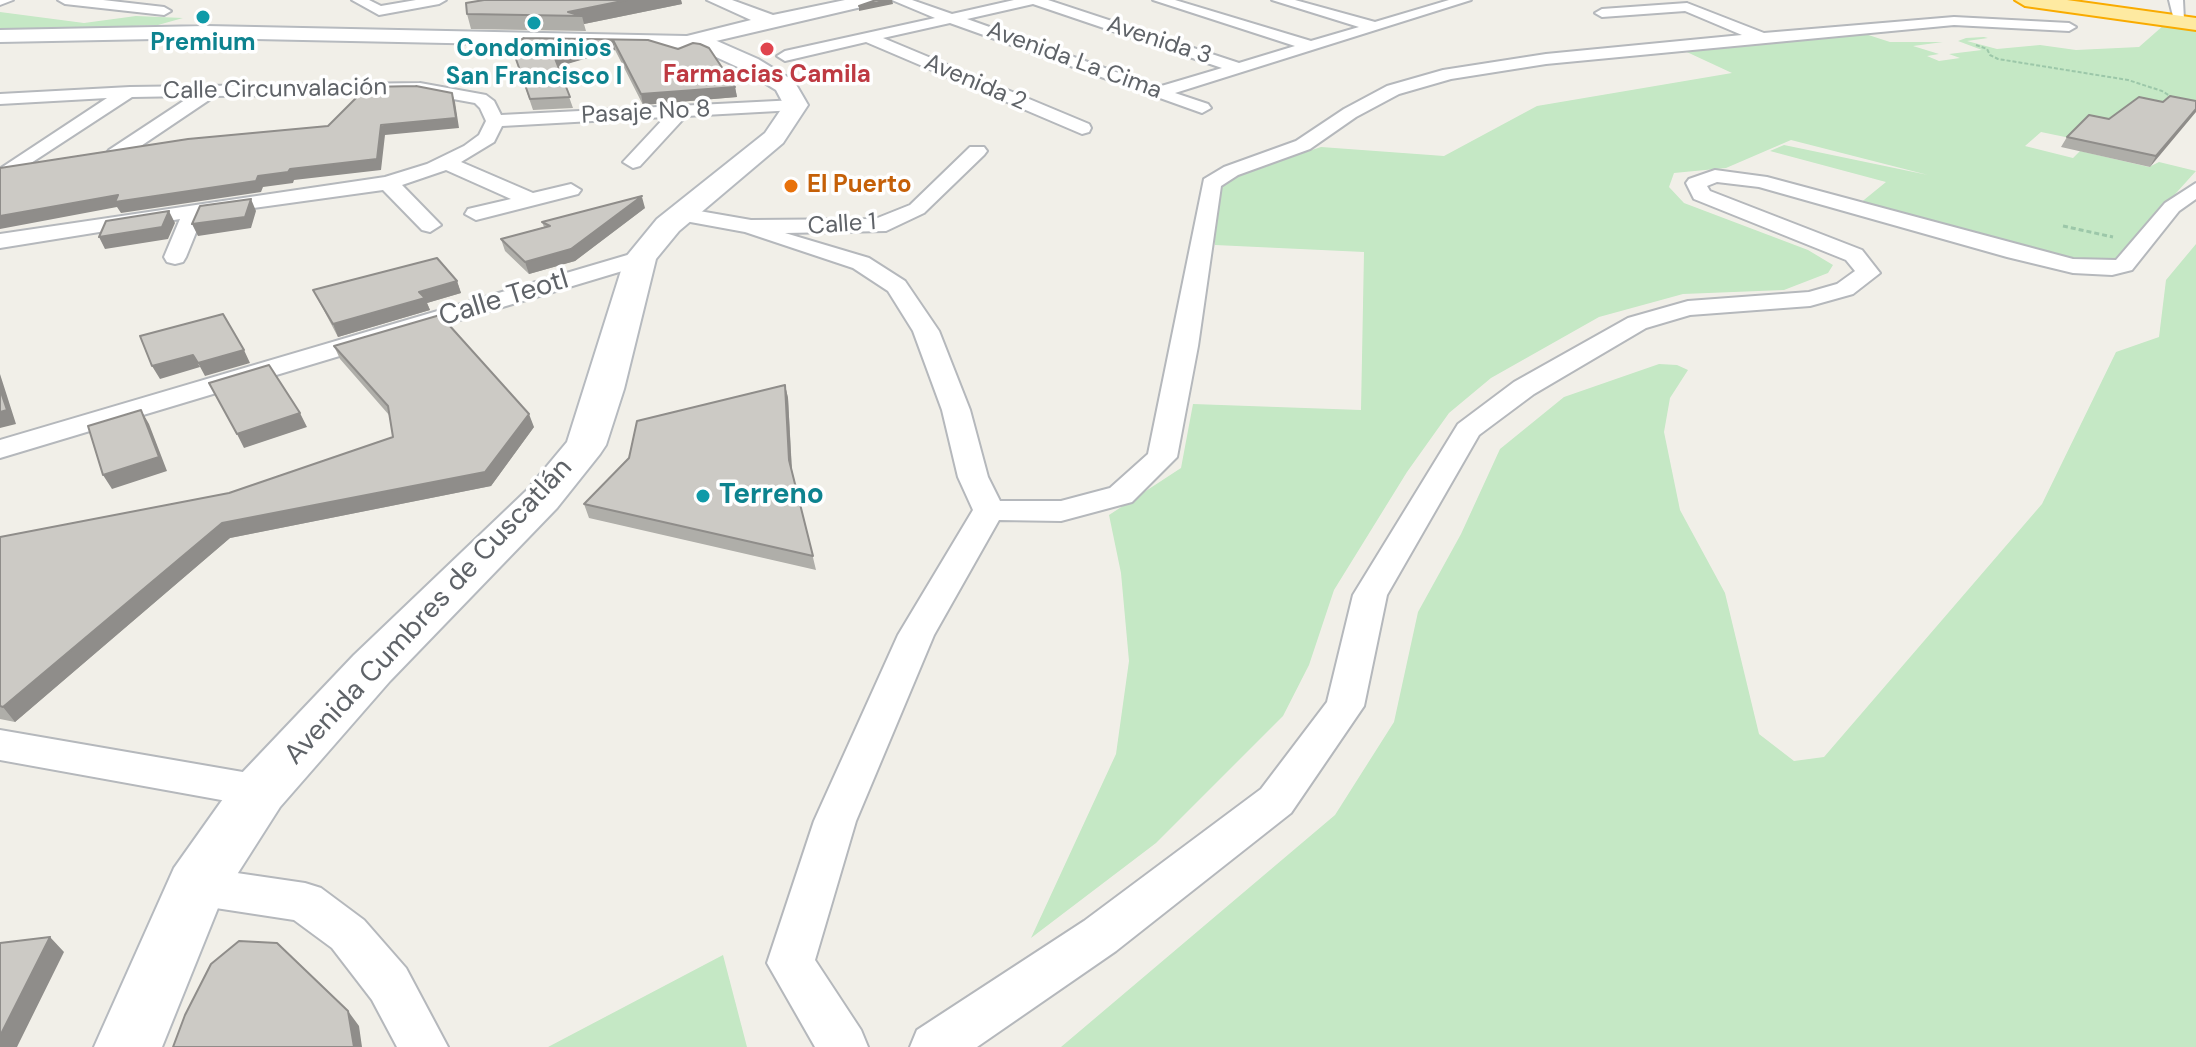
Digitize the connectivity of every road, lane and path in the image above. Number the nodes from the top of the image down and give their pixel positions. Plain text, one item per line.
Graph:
1 (65, 0) edge
2 (359, 0) edge
3 (439, 0) edge
4 (716, 0) edge
5 (870, 0) edge
6 (899, 0) edge
7 (1033, 0) edge
8 (1160, 0) edge
9 (1279, 0) edge
10 (1408, 0) edge
11 (1464, 0) edge
12 (2025, 0) edge
13 (2055, 0) edge
14 (1438, 8) junction
15 (164, 11) dead end
16 (1602, 13) dead end
17 (2187, 15) edge
18 (954, 18) junction
19 (769, 20) junction
20 (1375, 27) junction
21 (2069, 27) dead end
22 (1740, 29) junction
23 (0, 36) edge
24 (867, 37) junction
25 (1765, 40) junction
26 (686, 42) junction
27 (1311, 46) junction
28 (1987, 49) dead end
29 (1645, 50) junction
30 (785, 56) dead end
31 (1239, 68) junction
32 (212, 90) junction
33 (130, 92) junction
34 (1159, 92) junction
35 (0, 99) edge
36 (2185, 102) edge
37 (796, 105) junction
38 (1202, 108) dead end
39 (681, 111) junction
40 (495, 121) junction
41 (1082, 128) dead end
42 (977, 151) dead end
43 (116, 154) edge
44 (633, 162) dead end
45 (447, 163) junction
46 (8, 172) edge
47 (388, 183) junction
48 (2196, 189) edge
49 (571, 190) dead end
50 (531, 200) junction
51 (194, 210) junction
52 (476, 214) dead end
53 (682, 214) junction
54 (430, 225) dead end
55 (2063, 226) dead end
56 (751, 227) junction
57 (0, 241) edge
58 (2142, 243) junction
59 (175, 257) dead end
60 (641, 258) junction
61 (0, 449) edge
62 (989, 510) junction
63 (0, 745) edge
64 (260, 791) junction
65 (196, 886) junction
66 (128, 1047) edge
67 (423, 1047) edge
68 (843, 1047) edge
69 (935, 1047) edge

1 - 15 street
2 - 3 street
4 - 19 street
5 - 19 street
6 - 18 street, Avenida La Cima
7 - 18 street
7 - 31 street, Avenida 3
8 - 27 street
9 - 20 street
10 - 14 street
11 - 14 street
12 - 17 highway
13 - 17 highway
14 - 20 street
16 - 22 street
18 - 24 street
18 - 34 street, Avenida La Cima
19 - 26 street
20 - 27 street
21 - 25 street
22 - 25 street
22 - 29 street
23 - 26 main road
24 - 30 street
24 - 41 street, Avenida 2
25 - 29 street
26 - 37 main road
27 - 31 street
28 - 36 path
29 - 62 street
31 - 34 street
32 - 33 street, Calle Circunvalación
32 - 40 street, Calle Circunvalación
32 - 43 street
33 - 35 street, Calle Circunvalación
33 - 46 street
34 - 38 street, Avenida La Cima
37 - 39 street, Pasaje No 8
37 - 53 main road, Avenida Cumbres de Cuscatlán
39 - 40 street, Pasaje No 8
39 - 44 street
40 - 45 street
42 - 56 street, Calle 1
45 - 47 street
45 - 50 street
47 - 51 street
47 - 54 street
48 - 58 street
49 - 50 street
50 - 52 street
51 - 57 street
51 - 59 street
53 - 56 street, Calle 1
53 - 60 main road, Avenida Cumbres de Cuscatlán
55 - 58 path
56 - 62 street
58 - 69 street
60 - 61 street, Calle Teotl
60 - 64 main road, Avenida Cumbres de Cuscatlán
62 - 68 street
63 - 64 street
64 - 65 main road, Avenida Cumbres de Cuscatlán
65 - 66 main road, Avenida Cumbres de Cuscatlán
65 - 67 street

